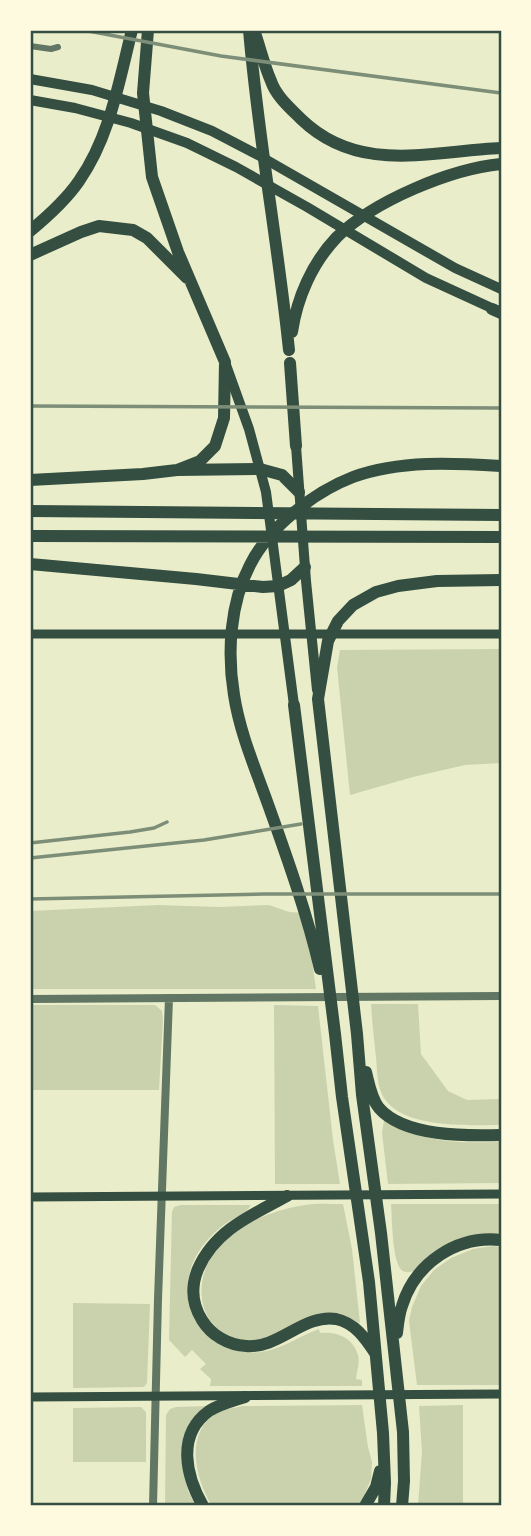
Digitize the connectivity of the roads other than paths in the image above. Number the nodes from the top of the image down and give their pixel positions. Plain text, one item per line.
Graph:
1 (132, 30) edge
2 (148, 30) edge
3 (252, 30) edge
4 (30, 46) edge
5 (58, 47) dead end
6 (30, 79) edge
7 (30, 100) edge
8 (498, 148) edge
9 (499, 164) edge
10 (30, 231) edge
11 (30, 255) edge
12 (191, 283) junction
13 (501, 289) edge
14 (498, 311) edge
15 (290, 357) junction
16 (225, 362) junction
17 (296, 446) joint
18 (202, 466) junction
19 (501, 466) edge
20 (260, 469) junction
21 (30, 480) edge
22 (299, 492) junction
23 (30, 511) edge
24 (501, 515) edge
25 (30, 536) edge
26 (501, 537) edge
27 (30, 564) edge
28 (305, 567) junction
29 (501, 580) edge
30 (278, 586) junction
31 (30, 634) edge
32 (501, 634) edge
33 (318, 699) junction
34 (294, 705) joint
35 (501, 996) edge
36 (169, 998) junction
37 (30, 999) edge
38 (335, 1034) junction
39 (356, 1034) junction
40 (501, 1135) edge
41 (501, 1194) edge
42 (162, 1196) junction
43 (286, 1196) junction
44 (30, 1197) edge
45 (501, 1240) edge
46 (394, 1352) junction
47 (377, 1356) junction
48 (501, 1395) edge
49 (30, 1397) edge
50 (155, 1397) junction
51 (245, 1397) junction
52 (384, 1457) junction
53 (153, 1506) edge
54 (203, 1506) edge
55 (365, 1506) edge
56 (384, 1506) edge
57 (402, 1506) edge

1 - 10 highway
2 - 12 highway
3 - 8 highway
3 - 15 highway
4 - 5 street
6 - 13 main road
7 - 14 main road
9 - 15 highway
11 - 12 highway
12 - 16 highway
15 - 17 highway
16 - 18 highway
16 - 20 highway
17 - 22 highway
18 - 20 highway
18 - 21 highway
19 - 38 highway
20 - 22 highway
20 - 30 highway
22 - 28 highway
23 - 24 highway
25 - 26 highway
27 - 30 highway
28 - 30 highway
28 - 33 highway
29 - 33 highway
30 - 34 highway
31 - 32 main road
33 - 39 highway
34 - 38 highway
35 - 36 street
36 - 37 street
36 - 42 street
38 - 47 highway
39 - 40 highway
39 - 46 highway
41 - 43 main road
42 - 43 main road
42 - 44 main road
42 - 50 street
43 - 47 highway
45 - 46 highway
46 - 57 highway
47 - 52 highway
48 - 51 main road
49 - 50 main road
50 - 51 main road
50 - 53 street
51 - 54 highway
52 - 55 highway
52 - 56 highway

